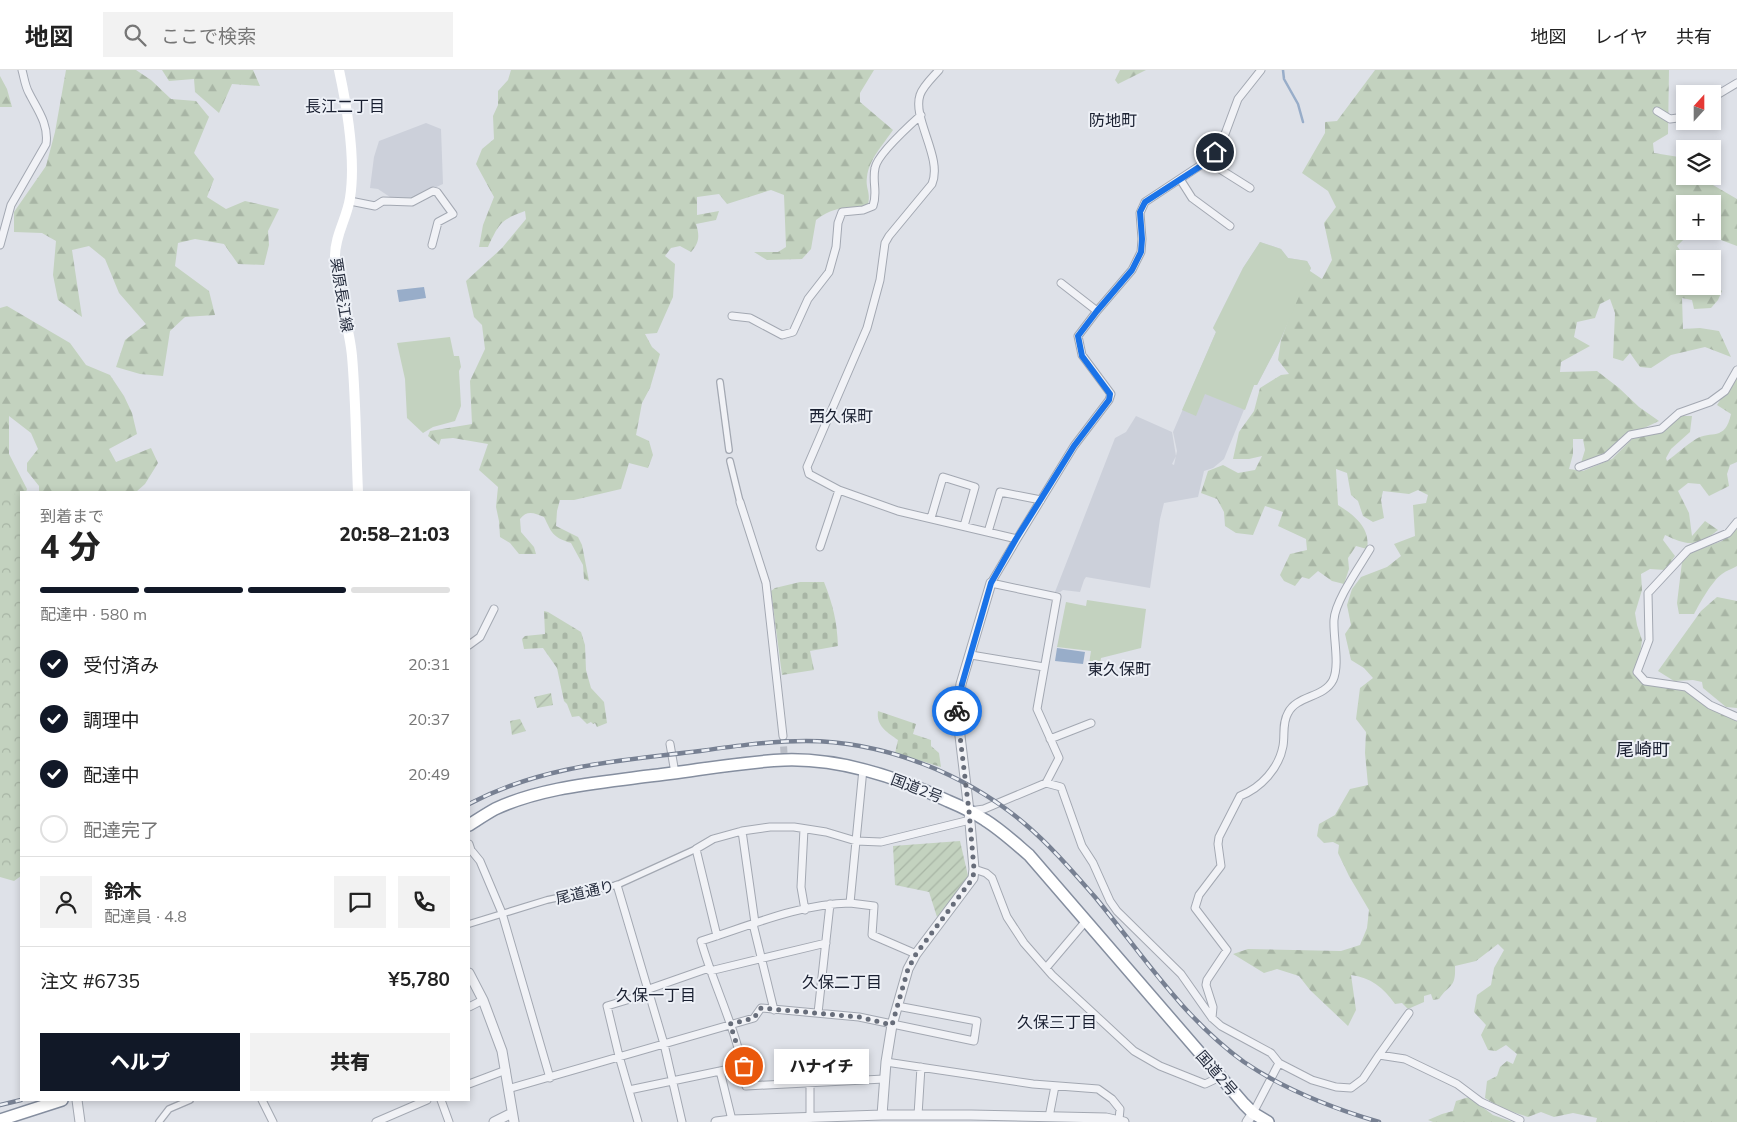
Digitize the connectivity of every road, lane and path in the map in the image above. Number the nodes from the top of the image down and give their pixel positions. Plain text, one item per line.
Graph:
1 (22, 70) edge
2 (339, 70) edge
3 (938, 70) edge
4 (1261, 70) edge
5 (1737, 83) edge
6 (1721, 93) edge
7 (1657, 111) dead end
8 (921, 115) junction
9 (1676, 118) edge
10 (1207, 162) junction
11 (1180, 179) junction
12 (1250, 188) dead end
13 (350, 201) junction
14 (1230, 226) dead end
15 (0, 245) edge
16 (432, 245) dead end
17 (1061, 283) dead end
18 (1097, 311) junction
19 (732, 316) dead end
20 (1737, 370) edge
21 (720, 382) dead end
22 (729, 450) dead end
23 (730, 461) dead end
24 (1579, 467) dead end
25 (839, 490) junction
26 (358, 491) edge
27 (1041, 500) junction
28 (740, 502) joint
29 (932, 518) junction
30 (1737, 522) edge
31 (964, 526) junction
32 (988, 532) junction
33 (1016, 539) junction
34 (820, 547) dead end
35 (1370, 549) dead end
36 (991, 583) junction
37 (494, 609) dead end
38 (470, 644) edge
39 (971, 655) junction
40 (1044, 667) junction
41 (1737, 717) edge
42 (1091, 723) dead end
43 (783, 736) tunnel mouth
44 (1050, 740) junction
45 (670, 744) dead end
46 (863, 769) junction
47 (675, 773) junction
48 (1046, 783) junction
49 (970, 815) junction
50 (470, 823) edge
51 (804, 829) junction
52 (742, 831) junction
53 (856, 841) junction
54 (696, 849) junction
55 (470, 850) edge
56 (974, 869) junction
57 (617, 885) junction
58 (850, 903) junction
59 (830, 904) junction
60 (805, 910) junction
61 (502, 913) junction
62 (1085, 922) junction
63 (754, 923) junction
64 (470, 924) edge
65 (717, 936) junction
66 (826, 943) junction
67 (916, 954) junction
68 (762, 958) junction
69 (1046, 968) junction
70 (710, 970) junction
71 (470, 975) edge
72 (649, 991) junction
73 (483, 1000) junction
74 (470, 1006) edge
75 (896, 1006) junction
76 (774, 1010) junction
77 (818, 1013) junction
78 (1409, 1013) dead end
79 (1212, 1018) junction
80 (730, 1024) junction
81 (892, 1025) junction
82 (664, 1044) junction
83 (1379, 1055) junction
84 (619, 1056) junction
85 (886, 1062) junction
86 (1279, 1062) junction
87 (744, 1066) junction
88 (921, 1067) junction
89 (506, 1070) junction
90 (720, 1071) junction
91 (1220, 1077) junction
92 (550, 1078) junction
93 (884, 1079) junction
94 (673, 1082) junction
95 (810, 1082) junction
96 (470, 1084) edge
97 (1055, 1086) junction
98 (508, 1089) junction
99 (629, 1090) junction
100 (59, 1101) edge
101 (77, 1101) edge
102 (188, 1101) edge
103 (262, 1101) edge
104 (425, 1101) edge
105 (441, 1101) edge
106 (882, 1115) junction
107 (918, 1115) junction
108 (1049, 1117) junction
109 (1250, 1117) edge
110 (513, 1118) edge
111 (810, 1118) junction
112 (0, 1120) edge
113 (732, 1120) junction
114 (1520, 1120) dead end
115 (1122, 1121) edge
116 (80, 1122) edge
117 (159, 1122) edge
118 (273, 1122) edge
119 (376, 1122) edge
120 (449, 1122) edge
121 (494, 1122) edge
122 (638, 1122) edge
123 (682, 1122) edge
124 (716, 1122) edge
125 (1268, 1122) edge

1 - 15 street
2 - 13 main road, 栗原長江線
3 - 8 street
4 - 10 street
5 - 6 street
7 - 9 street
8 - 19 street
8 - 25 street
10 - 11 street
10 - 12 street
11 - 14 street
11 - 18 street
13 - 16 street
13 - 26 main road, 栗原長江線
17 - 18 street
18 - 27 street
20 - 24 street
21 - 22 street
23 - 28 street
25 - 29 street
25 - 34 street
27 - 32 street
27 - 33 street
28 - 43 street
29 - 31 street
29 - 31 street
30 - 41 street
31 - 32 street
32 - 33 street
33 - 36 street
35 - 79 street
36 - 39 street
36 - 40 street
37 - 38 street
39 - 40 street
39 - 49 street
40 - 44 street
42 - 44 street
44 - 48 street
45 - 47 street
46 - 47 highway, 国道2号
46 - 49 highway, 国道2号
46 - 53 street
47 - 50 highway, 国道2号
48 - 49 street
48 - 79 street
49 - 53 street
49 - 56 street
49 - 62 highway, 国道2号
51 - 52 street
51 - 53 street
51 - 60 street
52 - 54 street
52 - 63 street
53 - 58 street
54 - 57 street, 尾道通り
54 - 65 street
55 - 61 street
56 - 67 street
56 - 69 street
57 - 61 street, 尾道通り
57 - 72 street
58 - 59 street
58 - 67 street
59 - 60 street
59 - 66 street
60 - 63 street
61 - 64 street, 尾道通り
61 - 92 street
62 - 69 street
62 - 91 highway, 国道2号
63 - 65 street
63 - 68 street
65 - 70 street
66 - 68 street
66 - 77 street
67 - 75 street
68 - 70 street
68 - 76 street
69 - 91 street
70 - 72 street
70 - 80 street
71 - 73 street
72 - 82 street
72 - 84 street
73 - 74 street
73 - 89 street
75 - 81 street
75 - 81 street
76 - 77 street
76 - 80 street
77 - 81 street
78 - 83 street
79 - 86 street
80 - 82 street
80 - 87 street
81 - 85 street
82 - 84 street
82 - 94 street
83 - 86 street
83 - 114 street
84 - 92 street
84 - 99 street
85 - 88 street
85 - 93 street
86 - 109 street
87 - 90 street
87 - 95 street
88 - 97 street
88 - 107 street
89 - 96 street
89 - 98 street
90 - 94 street
90 - 113 street
91 - 109 highway, 国道2号
92 - 98 street
93 - 95 street
93 - 106 street
94 - 99 street
94 - 123 street
95 - 111 street
97 - 108 street
97 - 115 street
98 - 110 street
99 - 122 street
100 - 112 highway
101 - 116 street
102 - 117 street
103 - 118 street
104 - 119 street
105 - 120 street
106 - 107 street
106 - 111 street
107 - 108 street
108 - 115 street
109 - 125 highway, 国道2号
110 - 121 street
111 - 113 street
113 - 124 street

